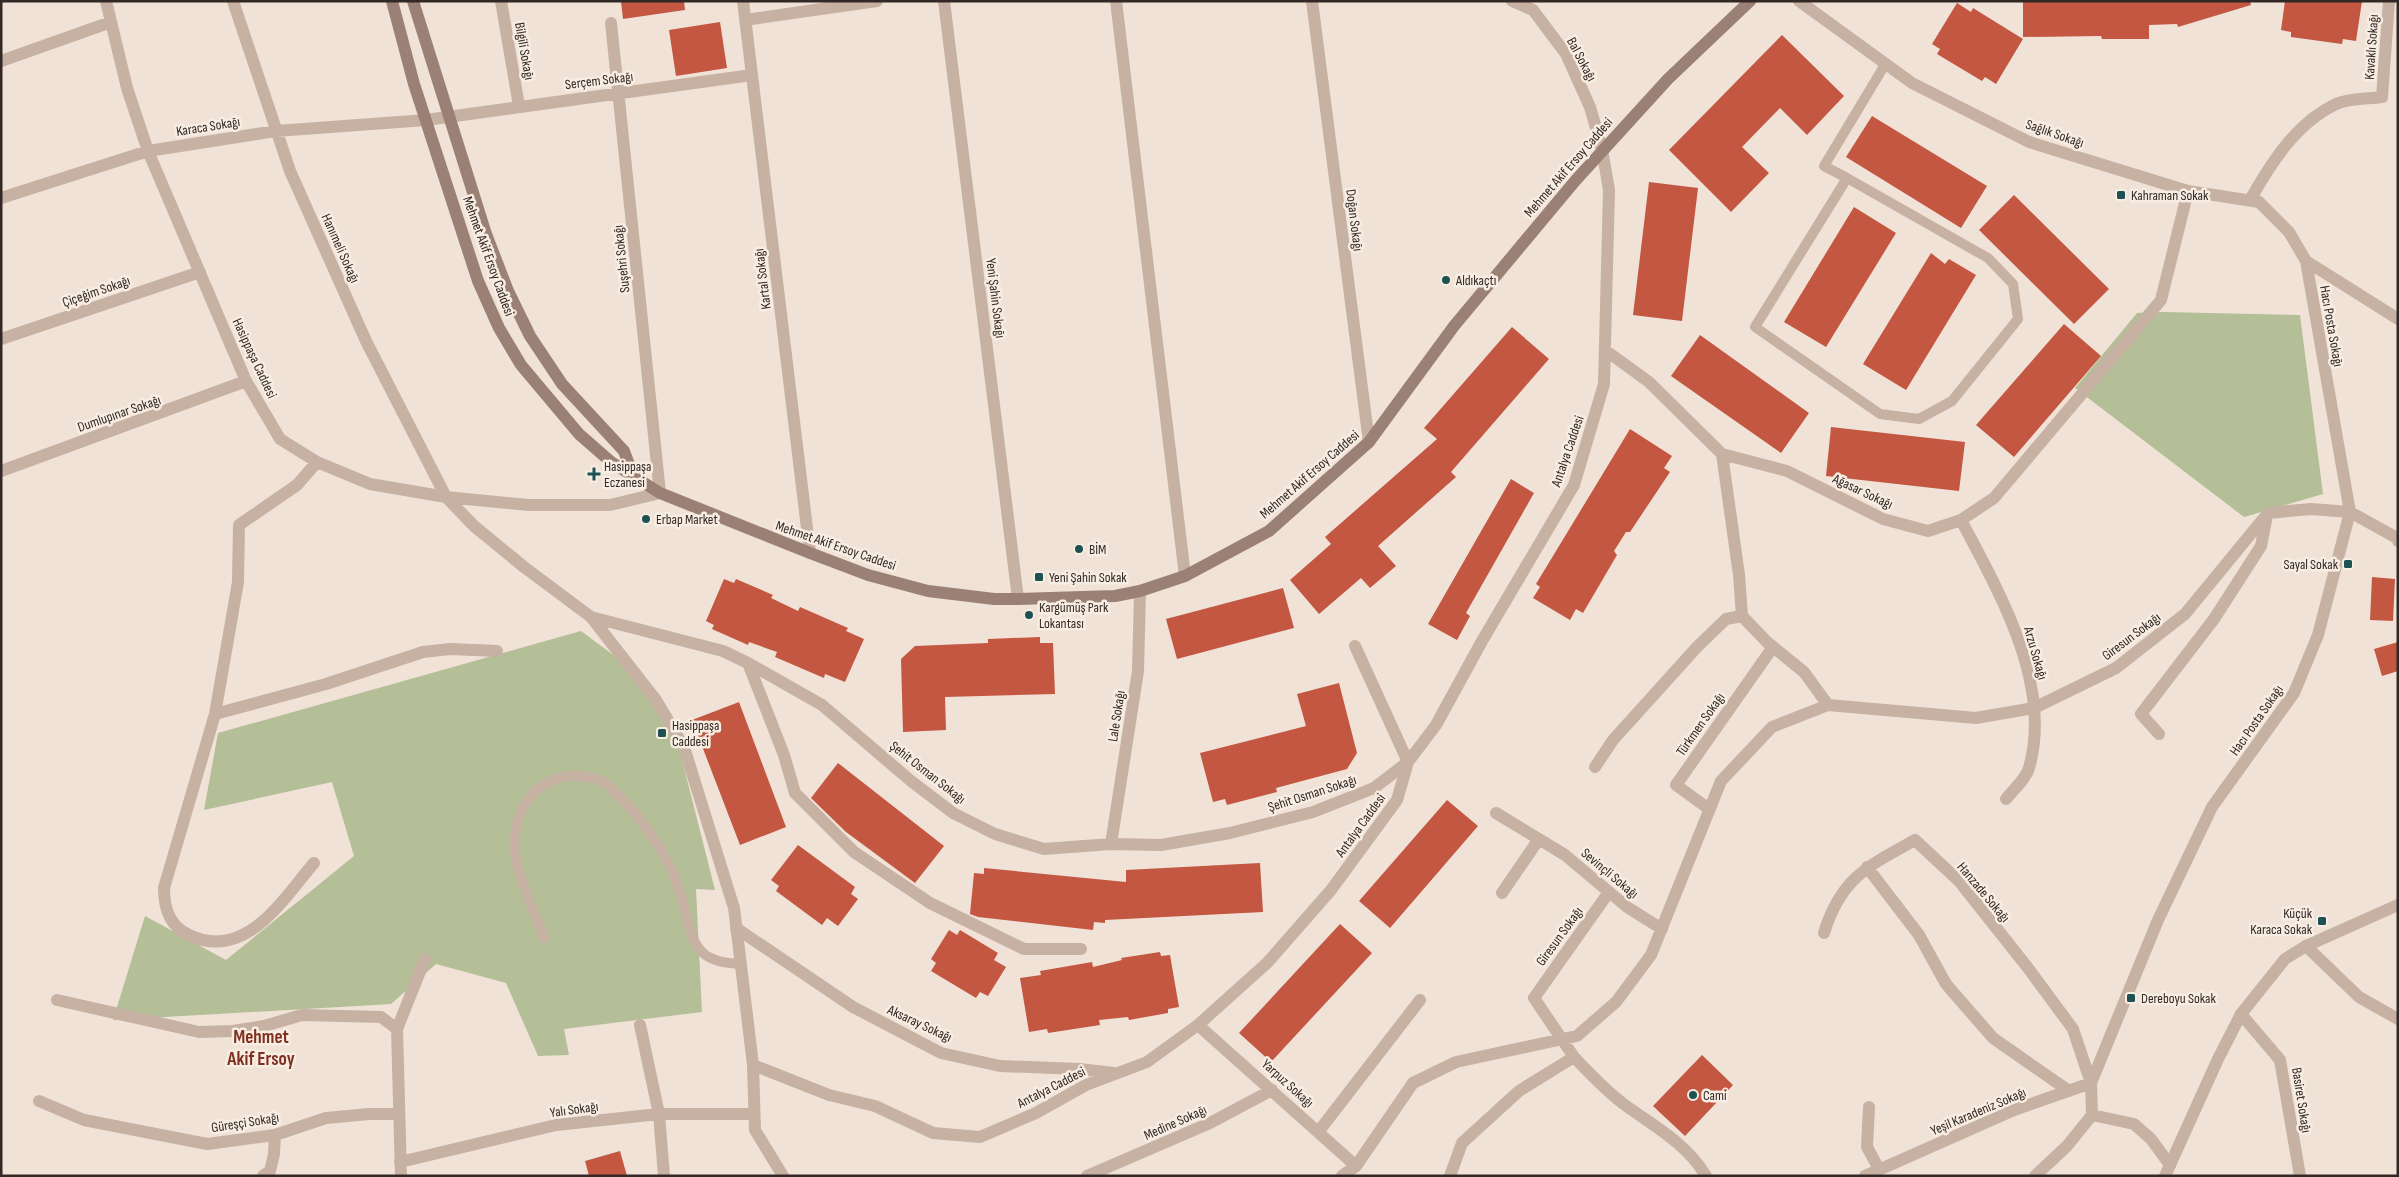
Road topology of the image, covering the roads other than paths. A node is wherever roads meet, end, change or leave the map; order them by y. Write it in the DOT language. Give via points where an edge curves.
graph roads {
  1 [pos="106,1"];
  2 [pos="233,1"];
  3 [pos="392,1"];
  4 [pos="412,1"];
  5 [pos="501,1"];
  6 [pos="743,1"];
  7 [pos="877,1"];
  8 [pos="944,1"];
  9 [pos="1116,1"];
  10 [pos="1312,1"];
  11 [pos="1512,1"];
  12 [pos="1750,1"];
  13 [pos="1799,1"];
  14 [pos="2389,1"];
  15 [pos="746,20"];
  16 [pos="111,22"];
  17 [pos="611,23"];
  18 [pos="2392,45"];
  19 [pos="1,61"];
  20 [pos="1886,63"];
  21 [pos="752,75"];
  22 [pos="619,93"];
  23 [pos="519,106"];
  24 [pos="449,115"];
  25 [pos="426,120"];
  26 [pos="276,131"];
  27 [pos="1602,149"];
  28 [pos="148,151"];
  29 [pos="1847,178"];
  30 [pos="2188,190"];
  31 [pos="1,198"];
  32 [pos="2250,200"];
  33 [pos="2306,261"];
  34 [pos="200,272"];
  35 [pos="2398,319"];
  36 [pos="1,339"];
  37 [pos="1605,350"];
  38 [pos="246,381"];
  39 [pos="1369,442"];
  40 [pos="1722,454"];
  41 [pos="317,462"];
  42 [pos="1,472"];
  43 [pos="633,475"];
  44 [pos="660,493"];
  45 [pos="446,497"];
  46 [pos="2350,512"];
  47 [pos="2268,513"];
  48 [pos="1961,520"];
  49 [pos="2398,541"];
  50 [pos="810,553"];
  51 [pos="1186,576"];
  52 [pos="1140,590"];
  53 [pos="1018,599"];
  54 [pos="1742,616"];
  55 [pos="591,617"];
  56 [pos="1355,646"];
  57 [pos="1773,647"];
  58 [pos="497,651"];
  59 [pos="748,663"];
  60 [pos="1828,705"];
  61 [pos="2034,708"];
  62 [pos="215,714"];
  63 [pos="2159,734"];
  64 [pos="1408,762"];
  65 [pos="1595,767"];
  66 [pos="2006,799"];
  67 [pos="1709,809"];
  68 [pos="1496,813"];
  69 [pos="1539,839"];
  70 [pos="1111,844"];
  71 [pos="314,863"];
  72 [pos="1868,867"];
  73 [pos="1609,892"];
  74 [pos="1502,893"];
  75 [pos="2398,905"];
  76 [pos="736,928"];
  77 [pos="1662,929"];
  78 [pos="1824,933"];
  79 [pos="544,938"];
  80 [pos="2306,946"];
  81 [pos="1081,950"];
  82 [pos="425,959"];
  83 [pos="741,964"];
  84 [pos="56,1000"];
  85 [pos="1420,1000"];
  86 [pos="2241,1014"];
  87 [pos="2398,1019"];
  88 [pos="1198,1024"];
  89 [pos="640,1026"];
  90 [pos="397,1029"];
  91 [pos="1562,1039"];
  92 [pos="1574,1057"];
  93 [pos="753,1065"];
  94 [pos="1116,1073"];
  95 [pos="2091,1084"];
  96 [pos="1272,1090"];
  97 [pos="2069,1091"];
  98 [pos="39,1101"];
  99 [pos="1869,1107"];
  100 [pos="398,1114"];
  101 [pos="659,1114"];
  102 [pos="754,1114"];
  103 [pos="2092,1115"];
  104 [pos="1319,1131"];
  105 [pos="275,1135"];
  106 [pos="400,1162"];
  107 [pos="1356,1166"];
  108 [pos="1879,1170"];
  109 [pos="2168,1170"];
  110 [pos="263,1176"];
  111 [pos="401,1176"];
  112 [pos="664,1176"];
  113 [pos="783,1176"];
  114 [pos="1087,1176"];
  115 [pos="1342,1176"];
  116 [pos="1450,1176"];
  117 [pos="1706,1176"];
  118 [pos="1865,1176"];
  119 [pos="2036,1176"];
  120 [pos="2300,1176"];
  1 -- 16 [label="street, Hasippaşa Caddesi"];
  2 -- 26 [label="street, Hanımeli Sokağı"];
  3 -- 25 [label="main road, Mehmet Akif Ersoy Caddesi"];
  4 -- 24 [label="main road, Mehmet Akif Ersoy Caddesi"];
  5 -- 23 [label="street, Bilgili Sokağı"];
  6 -- 15 [label="street, Kartal Sokağı"];
  7 -- 15 [label="street"];
  8 -- 53 [label="street, Yeni Şahin Sokağı"];
  9 -- 51 [label="street"];
  10 -- 39 [label="street, Doğan Sokağı"];
  11 -- 27 [label="street, Bal Sokağı" via="1534,10 1566,54 1590,107"];
  12 -- 27 [label="main road, Mehmet Akif Ersoy Caddesi" via="1668,78"];
  13 -- 20 [label="street, Sağlık Sokağı"];
  14 -- 18 [label="street, Kavaklı Sokağı"];
  15 -- 21 [label="street, Kartal Sokağı"];
  16 -- 19 [label="street"];
  16 -- 28 [label="street, Hasippaşa Caddesi" via="127,88"];
  17 -- 22 [label="street, Suşehri Sokağı"];
  18 -- 32 [label="street, Kavaklı Sokağı" via="2382,97 2338,103 2299,129"];
  20 -- 29 [label="lane" via="1824,166"];
  20 -- 30 [label="street, Sağlık Sokağı" via="1912,83 2029,142"];
  21 -- 22 [label="street, Serçem Sokağı"];
  21 -- 50 [label="street, Kartal Sokağı"];
  22 -- 23 [label="street, Serçem Sokağı"];
  22 -- 44 [label="street, Suşehri Sokağı"];
  23 -- 24 [label="street, Serçem Sokağı"];
  24 -- 25 [label="street, Serçem Sokağı"];
  24 -- 43 [label="main road, Mehmet Akif Ersoy Caddesi" via="486,234 530,336 562,384 624,451"];
  25 -- 26 [label="street, Karaca Sokağı"];
  25 -- 43 [label="main road, Mehmet Akif Ersoy Caddesi" via="478,281 521,365 579,434 611,462"];
  26 -- 28 [label="street, Karaca Sokağı"];
  26 -- 45 [label="street, Hanımeli Sokağı" via="290,171 366,341"];
  27 -- 37 [label="street, Antalya Caddesi" via="1609,190"];
  27 -- 39 [label="main road, Mehmet Akif Ersoy Caddesi" via="1454,326"];
  28 -- 31 [label="street, Karaca Sokağı"];
  28 -- 34 [label="street, Hasippaşa Caddesi"];
  29 -- 29 [label="lane" via="1755,327 1880,414 1920,419 1952,401 2018,319 2013,284 1988,258"];
  30 -- 32 [label="street, Sağlık Sokağı"];
  30 -- 48 [label="street, Ağasar Sokağı" via="2160,300 1994,498"];
  32 -- 33 [label="street, Sağlık Sokağı" via="2259,202 2288,232"];
  33 -- 35 [label="street"];
  33 -- 46 [label="street, Hacı Posta Sokağı"];
  34 -- 36 [label="street, Çiçeğim Sokağı"];
  34 -- 38 [label="street, Hasippaşa Caddesi"];
  37 -- 40 [label="street" via="1649,382"];
  37 -- 64 [label="street, Antalya Caddesi" via="1604,384 1574,485 1436,724"];
  38 -- 41 [label="street, Hasippaşa Caddesi" via="280,439"];
  38 -- 42 [label="street, Dumlupınar Sokağı"];
  39 -- 51 [label="main road, Mehmet Akif Ersoy Caddesi" via="1269,531"];
  40 -- 48 [label="street, Ağasar Sokağı" via="1787,470 1883,519 1928,531"];
  40 -- 54 [label="street"];
  41 -- 45 [label="street, Hasippaşa Caddesi" via="370,484"];
  41 -- 62 [label="street" via="297,485 239,525 238,582"];
  43 -- 44 [label="main road, Mehmet Akif Ersoy Caddesi"];
  44 -- 45 [label="street, Hasippaşa Caddesi" via="610,505 529,505"];
  44 -- 50 [label="main road, Mehmet Akif Ersoy Caddesi"];
  45 -- 55 [label="street, Hanımeli Sokağı" via="474,526"];
  46 -- 47 [label="street" via="2311,508"];
  46 -- 49 [label="street"];
  46 -- 95 [label="street, Hacı Posta Sokağı" via="2318,635 2294,693 2212,807 2158,920"];
  47 -- 61 [label="street, Giresun Sokağı" via="2185,614 2116,668"];
  47 -- 63 [label="street" via="2261,546 2214,619 2141,714"];
  48 -- 61 [label="street, Arzu Sokağı" via="2005,604 2025,664"];
  50 -- 53 [label="main road, Mehmet Akif Ersoy Caddesi" via="868,575 928,591"];
  51 -- 52 [label="main road, Mehmet Akif Ersoy Caddesi"];
  52 -- 53 [label="main road, Mehmet Akif Ersoy Caddesi" via="1115,596"];
  52 -- 70 [label="street, Lale Sokağı" via="1138,671"];
  54 -- 57 [label="street"];
  54 -- 65 [label="street" via="1726,619 1697,647 1613,740"];
  55 -- 59 [label="street, Şehit Osman Sokağı" via="723,650"];
  55 -- 76 [label="street" via="656,700 684,747 734,908"];
  56 -- 64 [label="street"];
  57 -- 60 [label="street" via="1804,672"];
  57 -- 67 [label="street, Türkmen Sokağı" via="1676,785"];
  58 -- 62 [label="street" via="450,649 423,652 326,684"];
  59 -- 70 [label="street, Şehit Osman Sokağı" via="822,704 953,813 995,834 1044,849"];
  59 -- 81 [label="street" via="784,755 795,793 854,852 930,903 1024,949"];
  60 -- 61 [label="street, Giresun Sokağı" via="1976,718"];
  60 -- 67 [label="street" via="1772,726 1721,780"];
  61 -- 66 [label="street, Arzu Sokağı" via="2035,726 2028,770"];
  62 -- 71 [label="street" via="164,888 167,913 174,924 202,941 229,942 242,937 264,920"];
  64 -- 70 [label="street, Şehit Osman Sokağı" via="1374,788 1313,812 1230,833 1161,845"];
  64 -- 88 [label="street, Antalya Caddesi" via="1397,800 1331,890 1267,963"];
  67 -- 77 [label="street"];
  68 -- 69 [label="street, Sevinçli Sokağı"];
  69 -- 73 [label="street, Sevinçli Sokağı" via="1565,855"];
  69 -- 74 [label="street"];
  72 -- 78 [label="street, Hanzade Sokağı" via="1843,890 1831,910"];
  72 -- 95 [label="street, Hanzade Sokağı" via="1916,840 1958,881 2073,1029"];
  72 -- 97 [label="street" via="1919,935 1946,984 1993,1038"];
  73 -- 77 [label="street, Sevinçli Sokağı"];
  73 -- 91 [label="street, Giresun Sokağı" via="1534,998"];
  75 -- 80 [label="street"];
  76 -- 83 [label="street"];
  76 -- 94 [label="street, Aksaray Sokağı" via="853,1007 942,1052 1000,1066"];
  77 -- 91 [label="street" via="1651,955 1616,1002 1577,1036"];
  79 -- 83 [label="lane" via="516,858 516,826 520,811 528,798 555,778 589,777 605,783 647,829 679,887 696,944 702,952 711,959"];
  80 -- 86 [label="street" via="2285,958"];
  80 -- 87 [label="street" via="2359,997"];
  82 -- 90 [label="street"];
  83 -- 93 [label="street"];
  84 -- 90 [label="street" via="200,1032 240,1030 302,1015 380,1017"];
  85 -- 104 [label="street"];
  86 -- 109 [label="street"];
  86 -- 120 [label="street, Basiret Sokağı" via="2280,1060"];
  88 -- 94 [label="street, Antalya Caddesi" via="1147,1062"];
  88 -- 96 [label="street, Yarpuz Sokağı"];
  89 -- 101 [label="street"];
  90 -- 100 [label="street"];
  91 -- 92 [label="street"];
  91 -- 107 [label="street" via="1456,1062 1413,1083"];
  92 -- 116 [label="street" via="1519,1091 1462,1143"];
  92 -- 117 [label="street" via="1624,1105 1662,1129 1696,1159"];
  93 -- 94 [label="street, Antalya Caddesi" via="829,1095 874,1106 933,1133 980,1137"];
  93 -- 102 [label="street"];
  95 -- 97 [label="street, Yeşil Karadeniz Sokağı"];
  95 -- 103 [label="street"];
  96 -- 104 [label="street, Yarpuz Sokağı"];
  96 -- 114 [label="street, Medine Sokağı" via="1210,1124"];
  97 -- 108 [label="street, Yeşil Karadeniz Sokağı" via="2014,1110"];
  98 -- 105 [label="street, Güreşçi Sokağı" via="84,1120 207,1144"];
  99 -- 108 [label="street" via="1867,1147"];
  100 -- 105 [label="street, Güreşçi Sokağı" via="326,1118"];
  100 -- 106 [label="street"];
  101 -- 102 [label="street, Yalı Sokağı"];
  101 -- 106 [label="street, Yalı Sokağı" via="556,1125"];
  101 -- 112 [label="street"];
  102 -- 113 [label="street" via="755,1130"];
  103 -- 109 [label="street" via="2134,1124 2151,1139"];
  103 -- 119 [label="street" via="2067,1146"];
  104 -- 107 [label="street, Yarpuz Sokağı"];
  105 -- 110 [label="street" via="270,1171"];
  106 -- 111 [label="street"];
  107 -- 115 [label="street"];
  108 -- 118 [label="street, Yeşil Karadeniz Sokağı"];
}
